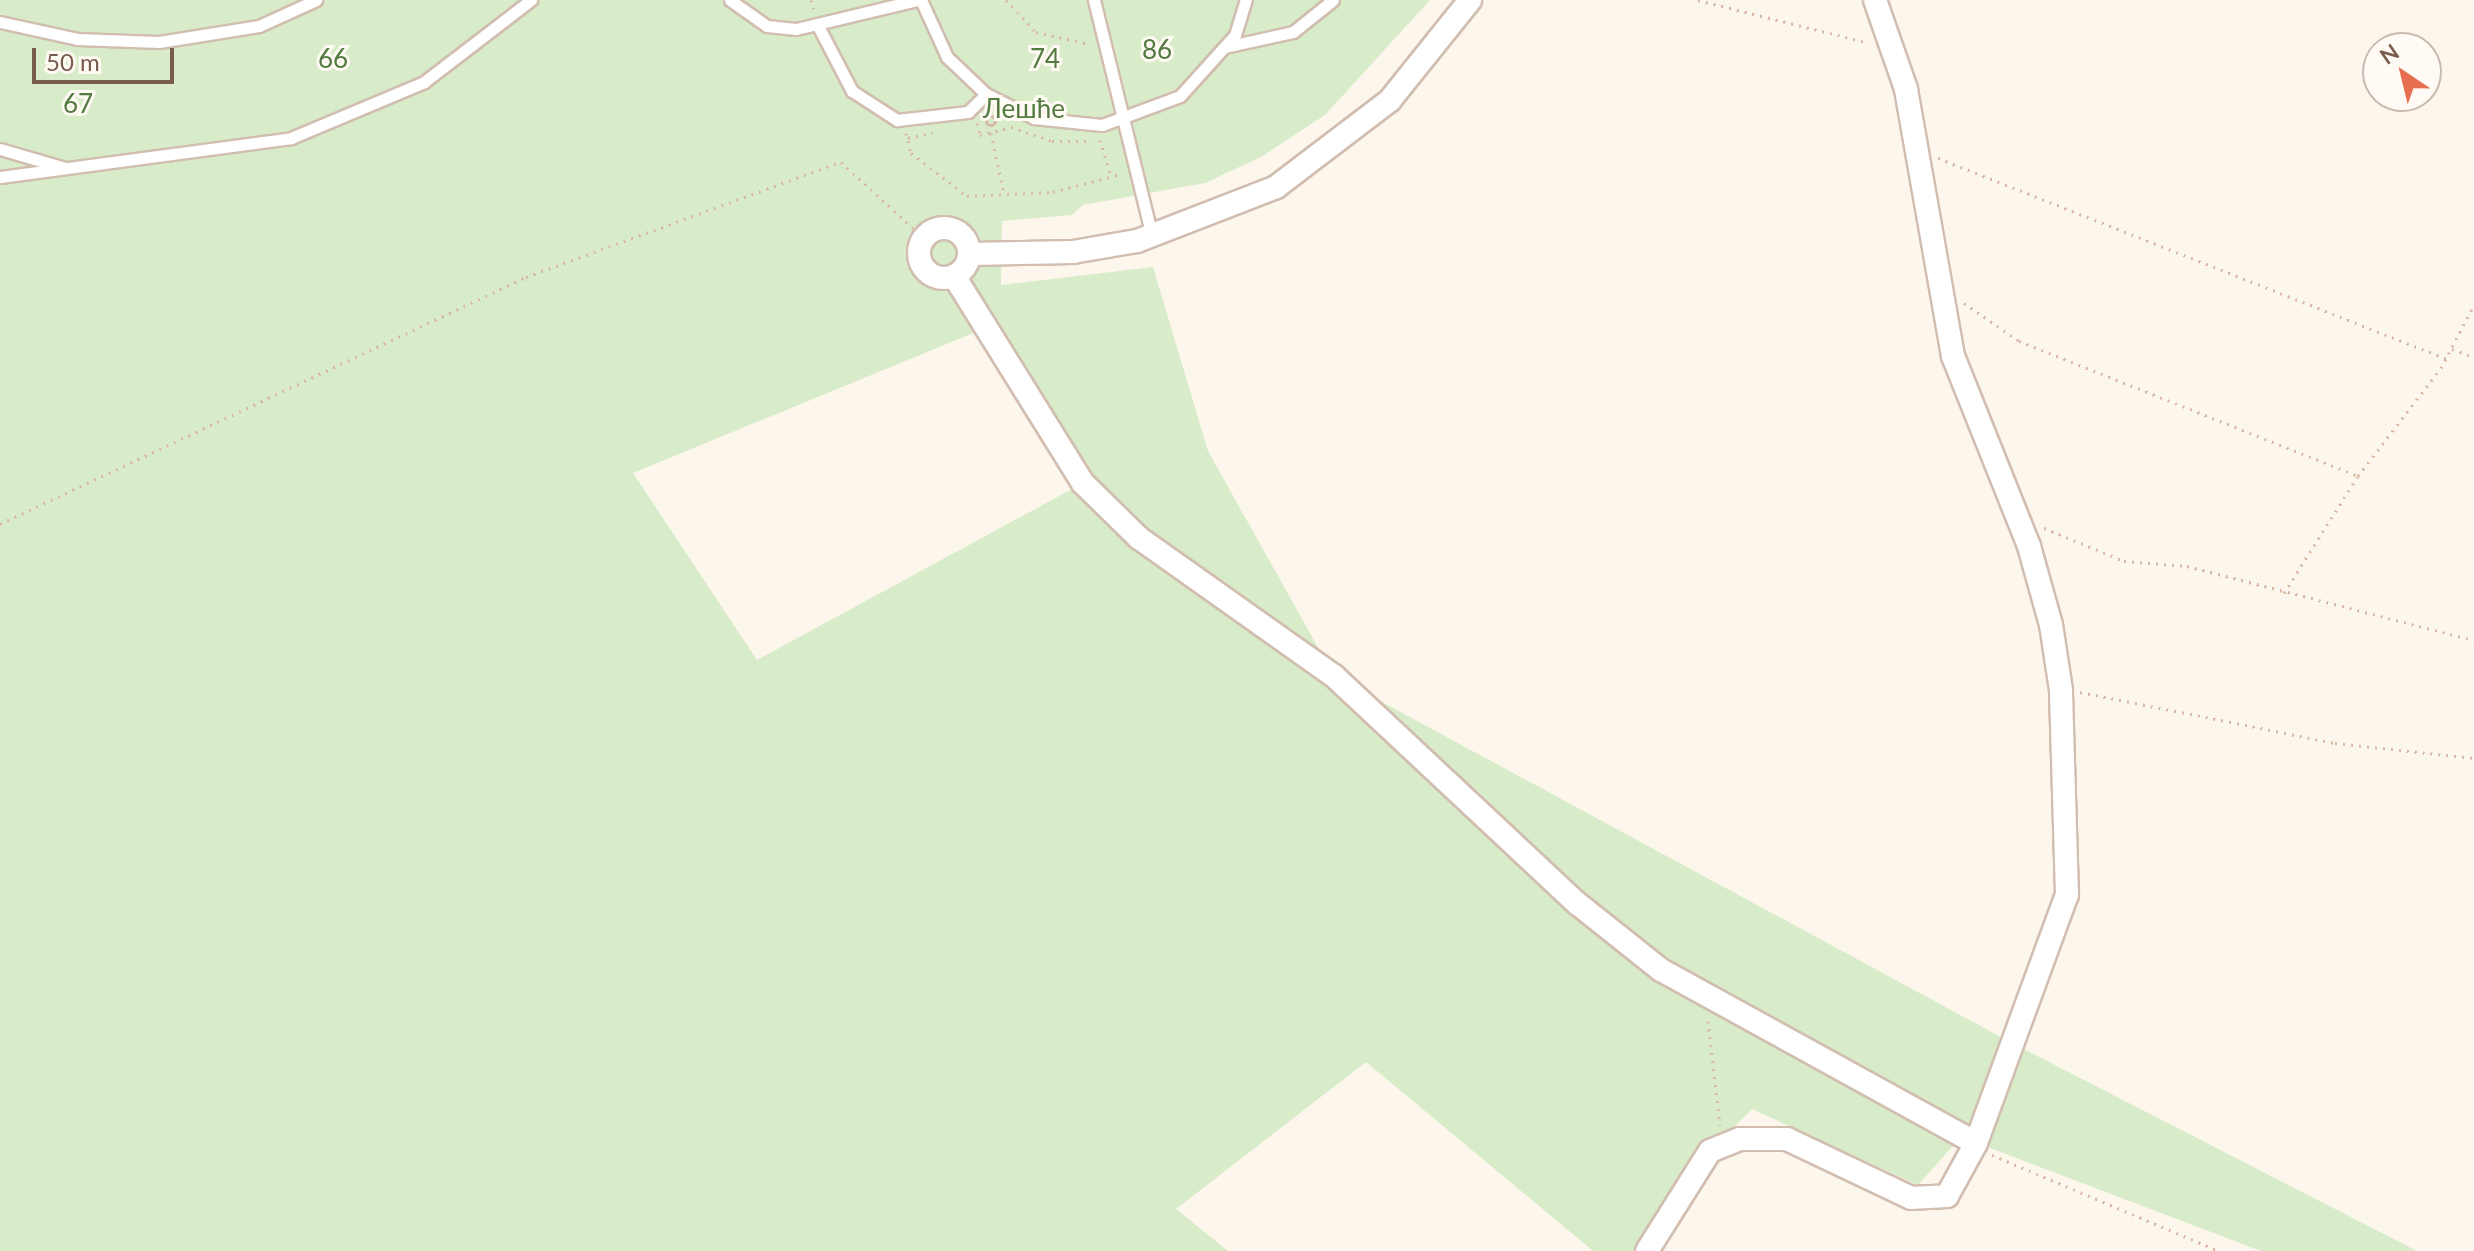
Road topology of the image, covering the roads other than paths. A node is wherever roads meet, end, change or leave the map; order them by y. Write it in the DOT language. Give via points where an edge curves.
graph roads {
  1 [pos="316,0"];
  2 [pos="531,0"];
  3 [pos="730,0"];
  4 [pos="919,0"];
  5 [pos="1094,0"];
  6 [pos="1246,0"];
  7 [pos="1333,0"];
  8 [pos="1470,0"];
  9 [pos="1875,0"];
  10 [pos="0,22"];
  11 [pos="817,24"];
  12 [pos="1225,47"];
  13 [pos="986,94"];
  14 [pos="1124,121"];
  15 [pos="0,149"];
  16 [pos="74,170"];
  17 [pos="0,177"];
  18 [pos="1152,237"];
  19 [pos="969,254"];
  20 [pos="954,276"];
  21 [pos="1976,1143"];
  22 [pos="1649,1250"];
  1 -- 10 [label="lane" via="259,26 159,42 77,39"];
  2 -- 16 [label="lane" via="424,82 343,120 261,145"];
  3 -- 11 [label="lane" via="767,26"];
  4 -- 11 [label="lane"];
  4 -- 13 [label="lane" via="947,57"];
  5 -- 14 [label="lane"];
  6 -- 12 [label="lane"];
  7 -- 12 [label="lane" via="1293,32"];
  8 -- 18 [label="street" via="1390,100 1313,165 1232,208"];
  9 -- 21 [label="street" via="1895,50 1953,356 2018,518 2051,625 2061,690 2067,895"];
  11 -- 13 [label="lane" via="852,91 903,121 968,112"];
  12 -- 14 [label="lane" via="1180,96"];
  13 -- 14 [label="lane" via="1034,118"];
  14 -- 18 [label="lane"];
  15 -- 16 [label="lane"];
  16 -- 17 [label="lane"];
  18 -- 19 [label="street" via="1073,252"];
  19 -- 20 [label="street"];
  19 -- 20 [label="street" via="956,231 939,228 924,238 922,266 932,276"];
  20 -- 21 [label="street" via="1093,494 1178,569 1334,676 1578,904 1706,998"];
  21 -- 22 [label="street" via="1958,1184 1926,1202 1787,1139 1720,1144"];
}
